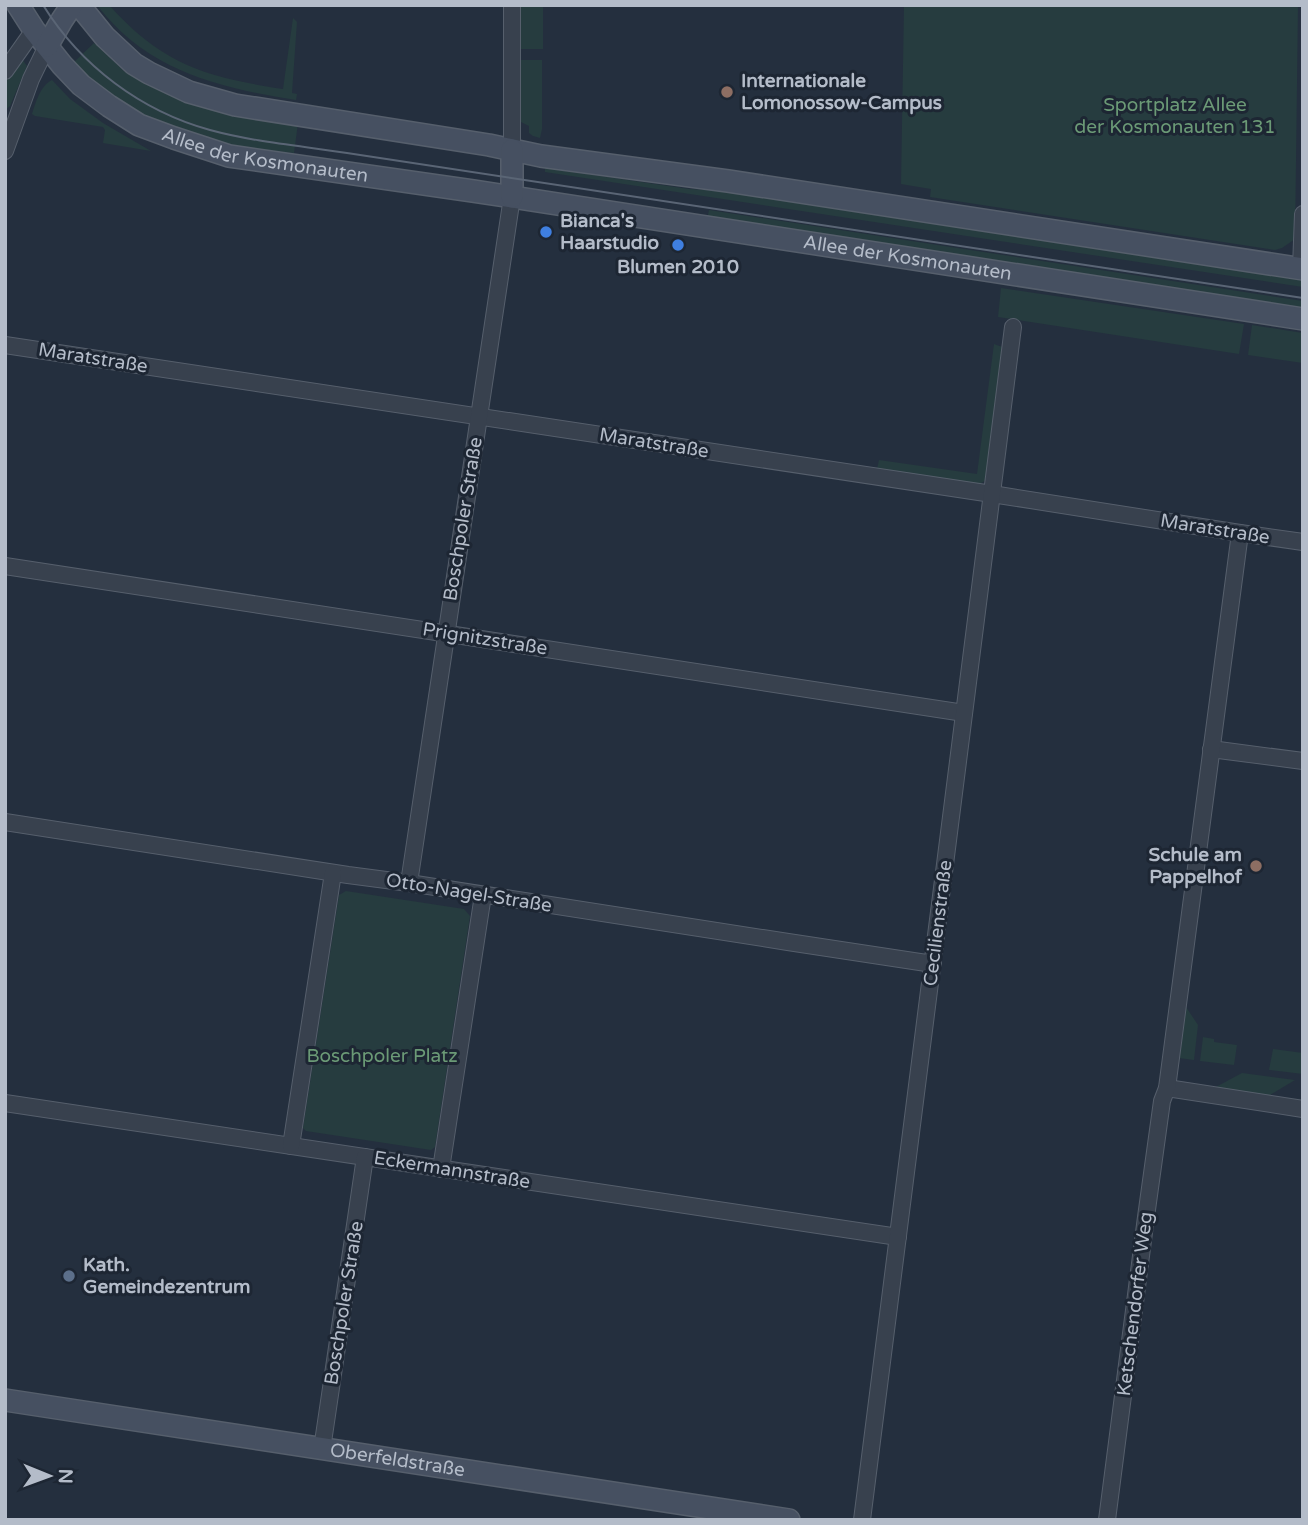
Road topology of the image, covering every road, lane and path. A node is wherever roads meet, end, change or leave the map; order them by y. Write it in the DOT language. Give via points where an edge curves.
graph roads {
  1 [pos="18,5"];
  2 [pos="66,5"];
  3 [pos="72,5"];
  4 [pos="79,5"];
  5 [pos="512,5"];
  6 [pos="41,38"];
  7 [pos="5,71"];
  8 [pos="10,121"];
  9 [pos="512,150"];
  10 [pos="5,151"];
  11 [pos="512,197"];
  12 [pos="1303,214"];
  13 [pos="1302,269"];
  14 [pos="1303,319"];
  15 [pos="1013,327"];
  16 [pos="5,345"];
  17 [pos="479,417"];
  18 [pos="992,494"];
  19 [pos="1240,533"];
  20 [pos="1303,542"];
  21 [pos="5,566"];
  22 [pos="446,634"];
  23 [pos="964,713"];
  24 [pos="1211,749"];
  25 [pos="1303,761"];
  26 [pos="5,822"];
  27 [pos="334,873"];
  28 [pos="409,883"];
  29 [pos="483,895"];
  30 [pos="933,964"];
  31 [pos="1167,1088"];
  32 [pos="5,1104"];
  33 [pos="1303,1109"];
  34 [pos="292,1146"];
  35 [pos="365,1157"];
  36 [pos="441,1169"];
  37 [pos="898,1237"];
  38 [pos="5,1400"];
  39 [pos="322,1449"];
  40 [pos="789,1520"];
  41 [pos="862,1520"];
  42 [pos="1107,1520"];
  1 -- 6 [label="main road, Allee der Kosmonauten"];
  2 -- 6 [label="main road" via="49,15"];
  3 -- 6 [label="main road"];
  4 -- 9 [label="main road" via="134,64 190,92 275,112"];
  5 -- 9 [label="street"];
  6 -- 7 [label="street"];
  6 -- 8 [label="street" via="31,79"];
  6 -- 11 [label="main road, Allee der Kosmonauten" via="81,85 108,106 139,125 212,151"];
  8 -- 10 [label="street"];
  9 -- 11 [label="main road"];
  9 -- 13 [label="main road"];
  11 -- 14 [label="main road, Allee der Kosmonauten"];
  11 -- 17 [label="street, Boschpoler Straße"];
  12 -- 13 [label="street"];
  15 -- 18 [label="street, Cecilienstraße"];
  16 -- 17 [label="street, Maratstraße"];
  17 -- 18 [label="street, Maratstraße"];
  17 -- 22 [label="street, Boschpoler Straße"];
  18 -- 19 [label="street, Maratstraße"];
  18 -- 23 [label="street, Cecilienstraße"];
  19 -- 20 [label="street, Maratstraße"];
  19 -- 24 [label="street, Ketschendorfer Weg"];
  21 -- 22 [label="street, Prignitzstraße"];
  22 -- 23 [label="street, Prignitzstraße"];
  22 -- 28 [label="street, Boschpoler Straße"];
  23 -- 30 [label="street, Cecilienstraße"];
  24 -- 25 [label="street"];
  24 -- 31 [label="street, Ketschendorfer Weg"];
  26 -- 27 [label="street, Otto-Nagel-Straße"];
  27 -- 28 [label="street, Otto-Nagel-Straße"];
  27 -- 34 [label="street"];
  28 -- 29 [label="street, Otto-Nagel-Straße"];
  29 -- 30 [label="street, Otto-Nagel-Straße"];
  29 -- 36 [label="street"];
  30 -- 37 [label="street, Cecilienstraße"];
  31 -- 33 [label="street"];
  31 -- 42 [label="street, Ketschendorfer Weg" via="1153,1163"];
  32 -- 34 [label="street, Eckermannstraße"];
  34 -- 35 [label="street, Eckermannstraße"];
  35 -- 36 [label="street, Eckermannstraße"];
  35 -- 39 [label="street, Boschpoler Straße"];
  36 -- 37 [label="street, Eckermannstraße"];
  37 -- 41 [label="street, Cecilienstraße"];
  38 -- 39 [label="main road, Oberfeldstraße"];
  39 -- 40 [label="main road, Oberfeldstraße"];
}
